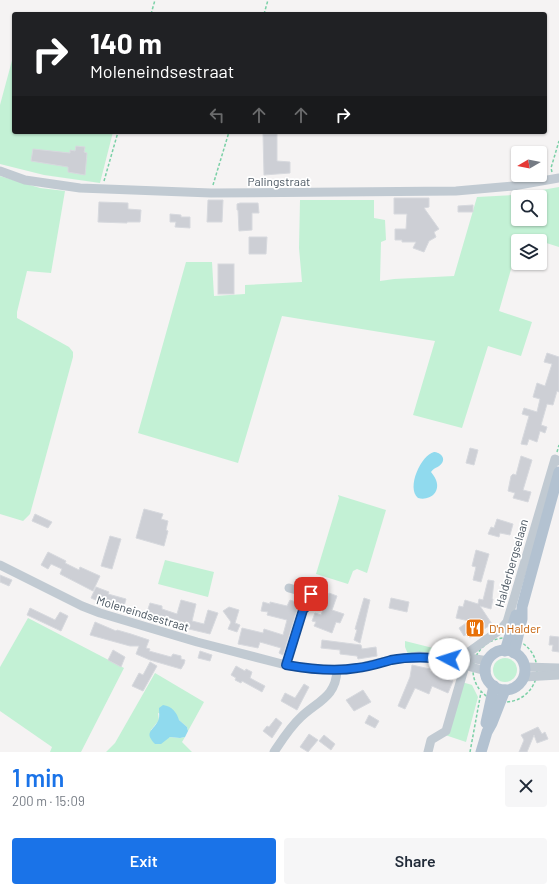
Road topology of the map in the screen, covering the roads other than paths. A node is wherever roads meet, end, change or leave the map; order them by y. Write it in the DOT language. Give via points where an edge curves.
graph roads {
  1 [pos="0,171"];
  2 [pos="556,179"];
  3 [pos="559,461"];
  4 [pos="559,472"];
  5 [pos="0,565"];
  6 [pos="289,588"];
  7 [pos="510,652"];
  8 [pos="468,663"];
  9 [pos="286,665"];
  10 [pos="487,666"];
  11 [pos="559,668"];
  12 [pos="337,670"];
  13 [pos="524,672"];
  14 [pos="559,675"];
  15 [pos="499,688"];
  16 [pos="274,752"];
  17 [pos="428,752"];
  18 [pos="481,752"];
  1 -- 2 [label="street, Palingstraat" via="25,180 80,188 211,193 456,191"];
  3 -- 8 [label="street, Halderbergselaan" via="555,459 507,622 501,630 469,652"];
  4 -- 7 [label="main road, Halderbergselaan" via="522,607 522,619"];
  5 -- 9 [label="street, Moleneindsestraat" via="100,613"];
  6 -- 9 [label="street" via="311,594 303,610"];
  7 -- 10 [label="main road" via="497,652"];
  7 -- 13 [label="main road" via="521,659"];
  8 -- 10 [label="street, Moleneindsestraat"];
  8 -- 12 [label="street, Moleneindsestraat" via="457,656 449,659 420,656"];
  8 -- 17 [label="street" via="446,731 431,740"];
  9 -- 12 [label="street, Moleneindsestraat"];
  10 -- 15 [label="main road" via="487,678"];
  11 -- 13 [label="street"];
  12 -- 16 [label="street" via="337,680 330,693 301,717"];
  13 -- 14 [label="street" via="536,677"];
  13 -- 15 [label="main road" via="514,688"];
  15 -- 18 [label="main road" via="486,721 487,732"];
}
